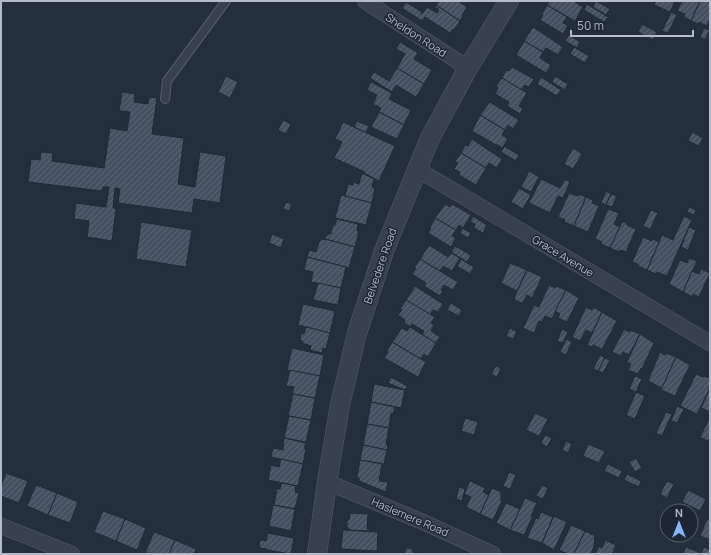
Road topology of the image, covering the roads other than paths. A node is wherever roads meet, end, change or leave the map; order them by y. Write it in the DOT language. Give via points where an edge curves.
graph roads {
  1 [pos="226,1"];
  2 [pos="365,1"];
  3 [pos="509,1"];
  4 [pos="468,68"];
  5 [pos="165,99"];
  6 [pos="417,168"];
  7 [pos="710,343"];
  8 [pos="327,482"];
  9 [pos="1,526"];
  10 [pos="46,549"];
  11 [pos="72,554"];
  12 [pos="317,554"];
  13 [pos="494,554"];
  1 -- 5 [label="lane" via="167,81"];
  2 -- 4 [label="street, Sheldon Road"];
  3 -- 4 [label="street, Belvedere Road"];
  4 -- 6 [label="street, Belvedere Road" via="430,138"];
  6 -- 7 [label="street, Grace Avenue"];
  6 -- 8 [label="street, Belvedere Road" via="384,250 357,333 340,405"];
  8 -- 12 [label="street, Belvedere Road"];
  8 -- 13 [label="street, Haslemere Road"];
  9 -- 10 [label="street"];
  10 -- 11 [label="street"];
}
